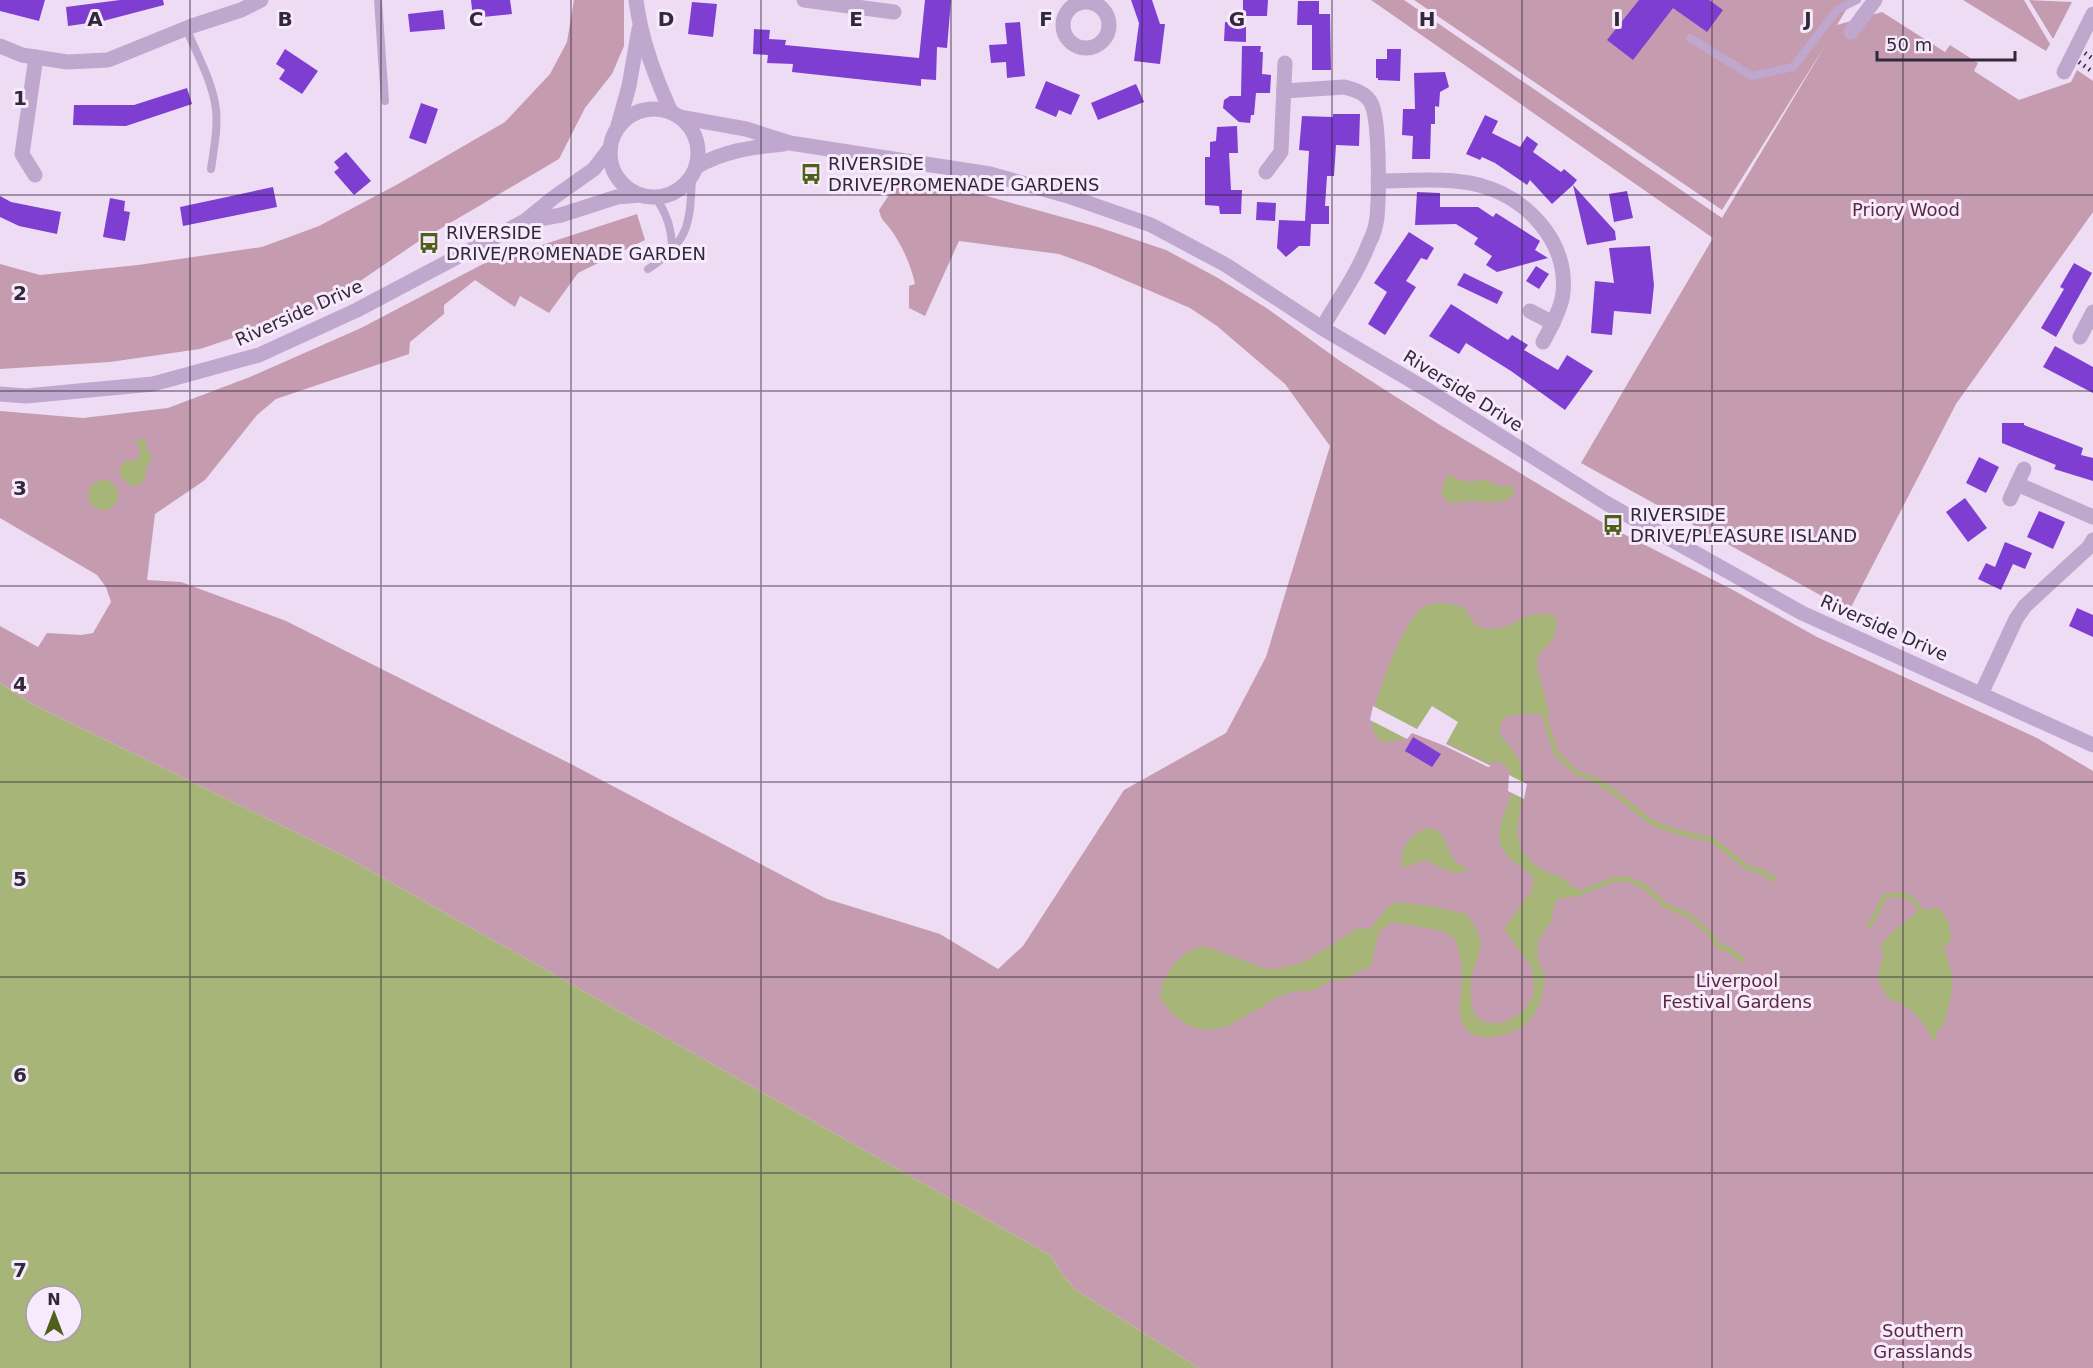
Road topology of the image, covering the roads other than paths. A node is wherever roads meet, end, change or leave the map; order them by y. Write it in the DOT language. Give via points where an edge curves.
graph roads {
  1 [pos="261,0"];
  2 [pos="378,0"];
  3 [pos="636,0"];
  4 [pos="804,0"];
  5 [pos="1857,0"];
  6 [pos="1875,0"];
  7 [pos="894,12"];
  8 [pos="2093,14"];
  9 [pos="639,27"];
  10 [pos="186,28"];
  11 [pos="1851,32"];
  12 [pos="1690,38"];
  13 [pos="0,46"];
  14 [pos="36,57"];
  15 [pos="1285,63"];
  16 [pos="2064,72"];
  17 [pos="1284,91"];
  18 [pos="385,101"];
  19 [pos="675,115"];
  20 [pos="618,129"];
  21 [pos="790,143"];
  22 [pos="610,148"];
  23 [pos="211,169"];
  24 [pos="694,172"];
  25 [pos="1266,172"];
  26 [pos="35,175"];
  27 [pos="1378,181"];
  28 [pos="640,195"];
  29 [pos="655,197"];
  30 [pos="525,221"];
  31 [pos="672,249"];
  32 [pos="648,269"];
  33 [pos="1530,311"];
  34 [pos="2091,319"];
  35 [pos="1552,324"];
  36 [pos="1322,327"];
  37 [pos="2080,337"];
  38 [pos="1543,342"];
  39 [pos="0,394"];
  40 [pos="2024,469"];
  41 [pos="2017,484"];
  42 [pos="2010,499"];
  43 [pos="2093,517"];
  44 [pos="2093,540"];
  45 [pos="1982,694"];
  46 [pos="2093,745"];
  1 -- 10 [label="street"];
  2 -- 18 [label="lane"];
  3 -- 9 [label="street"];
  4 -- 7 [label="street"];
  5 -- 12 [label="lane" via="1837,10 1793,67 1752,76"];
  6 -- 11 [label="street"];
  8 -- 16 [label="street"];
  9 -- 19 [label="street" via="656,78"];
  9 -- 20 [label="street"];
  10 -- 14 [label="street" via="108,60 67,62"];
  10 -- 23 [label="lane" via="215,105"];
  13 -- 14 [label="street"];
  14 -- 26 [label="street" via="22,154"];
  15 -- 17 [label="street"];
  17 -- 25 [label="street" via="1281,152"];
  17 -- 27 [label="street" via="1344,87 1370,100 1376,118"];
  19 -- 20 [label="street" via="656,109 641,111"];
  19 -- 21 [label="street, Riverside Drive" via="746,129"];
  19 -- 24 [label="street" via="689,126 696,139"];
  20 -- 22 [label="street"];
  21 -- 24 [label="street, Riverside Drive" via="736,150"];
  21 -- 36 [label="street, Riverside Drive" via="990,174 1068,196 1150,225 1226,265"];
  22 -- 28 [label="street" via="617,177"];
  22 -- 30 [label="street, Riverside Drive" via="594,169"];
  24 -- 29 [label="street" via="682,187"];
  24 -- 31 [label="lane" via="689,220 682,239"];
  27 -- 35 [label="street" via="1457,181 1481,185 1537,218 1561,263 1563,294"];
  27 -- 36 [label="street" via="1377,220 1370,243"];
  28 -- 29 [label="street"];
  28 -- 30 [label="street, Riverside Drive"];
  29 -- 31 [label="lane" via="670,225"];
  30 -- 39 [label="street, Riverside Drive" via="357,310 260,355 153,384 37,395"];
  31 -- 32 [label="lane"];
  33 -- 35 [label="street"];
  34 -- 37 [label="street"];
  35 -- 38 [label="street"];
  36 -- 45 [label="street, Riverside Drive" via="1606,503 1792,607"];
  40 -- 41 [label="street"];
  41 -- 42 [label="street"];
  41 -- 43 [label="street"];
  44 -- 45 [label="street" via="2025,606"];
  45 -- 46 [label="street, Riverside Drive"];
}
